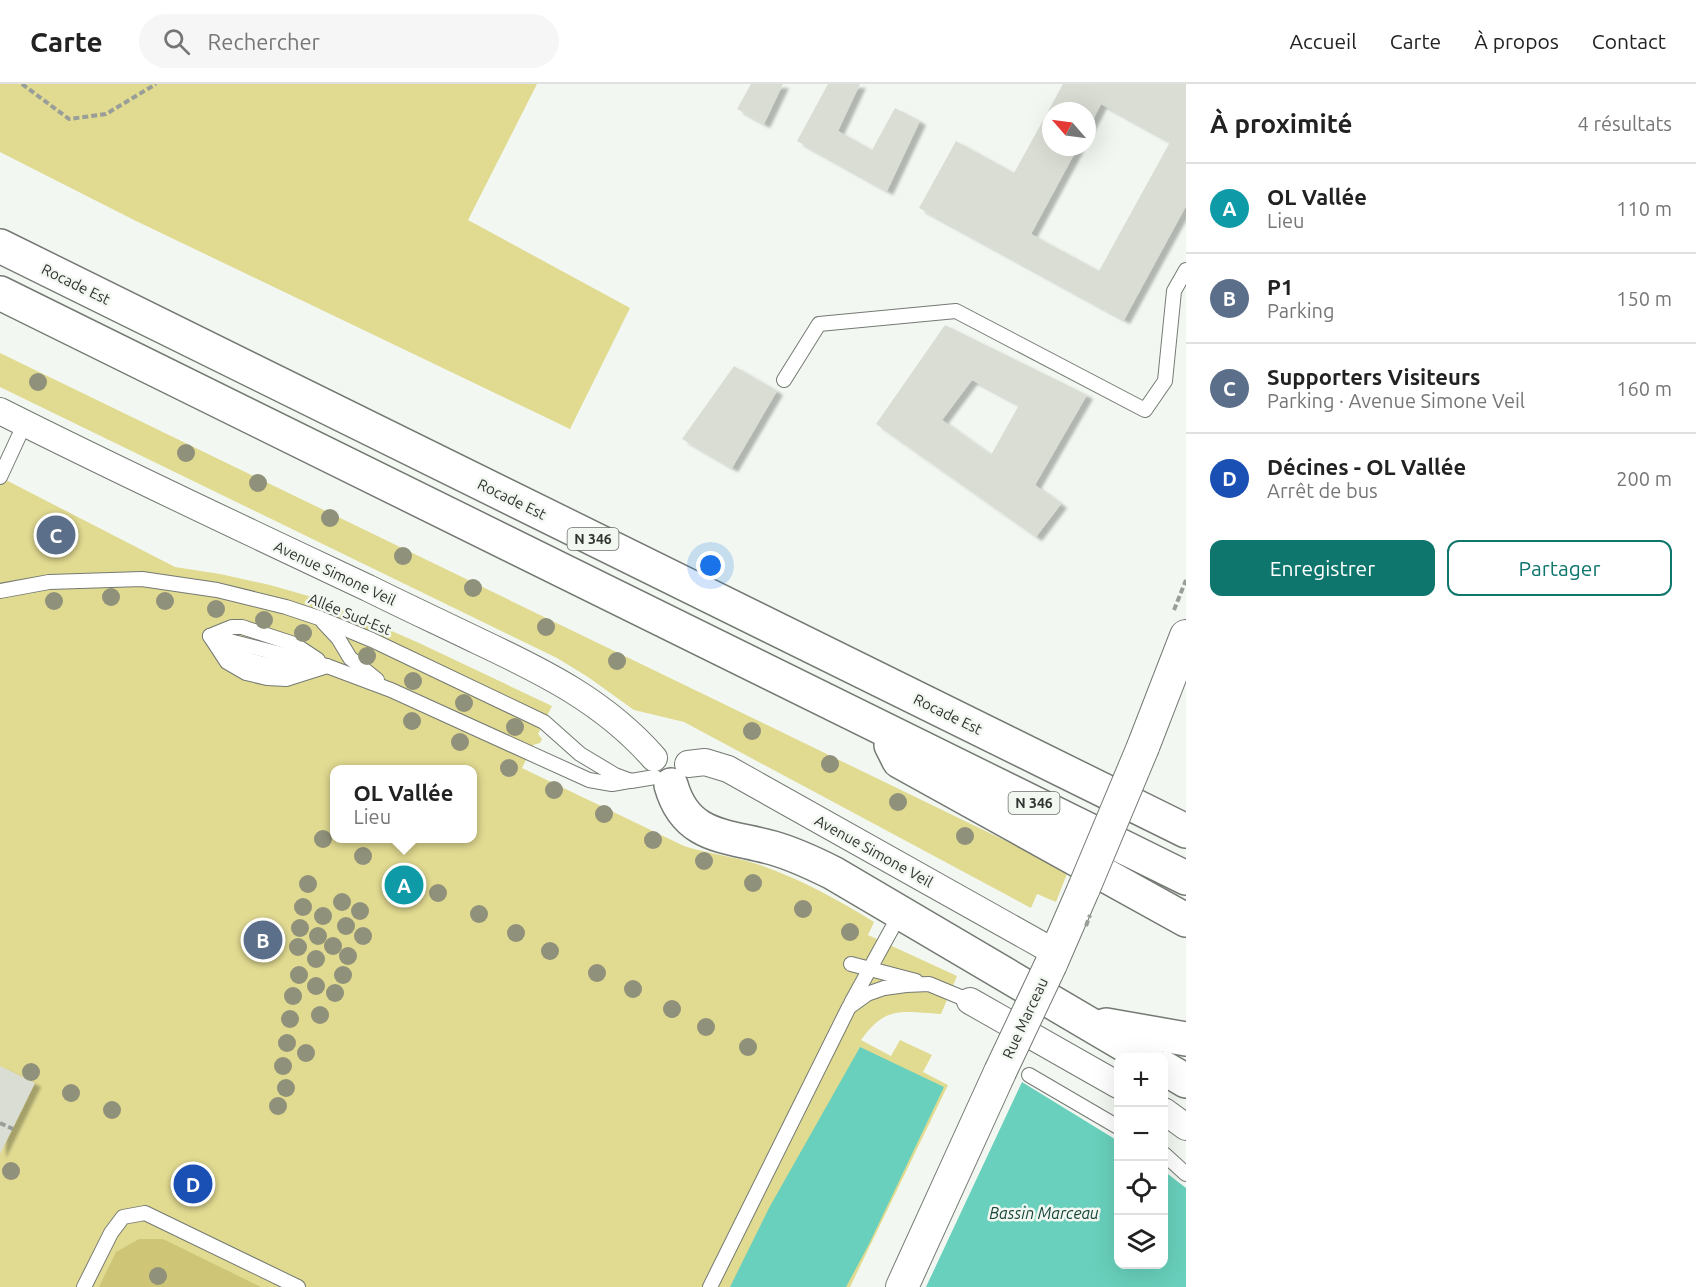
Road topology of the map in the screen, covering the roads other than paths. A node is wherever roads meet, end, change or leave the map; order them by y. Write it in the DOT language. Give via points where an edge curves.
graph roads {
  1 [pos="0,246"];
  2 [pos="1186,270"];
  3 [pos="0,293"];
  4 [pos="784,380"];
  5 [pos="0,411"];
  6 [pos="25,423"];
  7 [pos="0,477"];
  8 [pos="0,591"];
  9 [pos="319,618"];
  10 [pos="1186,636"];
  11 [pos="327,666"];
  12 [pos="391,690"];
  13 [pos="883,728"];
  14 [pos="660,773"];
  15 [pos="1186,831"];
  16 [pos="1186,878"];
  17 [pos="901,912"];
  18 [pos="1186,920"];
  19 [pos="1053,958"];
  20 [pos="851,964"];
  21 [pos="869,968"];
  22 [pos="929,984"];
  23 [pos="970,1001"];
  24 [pos="849,1007"];
  25 [pos="1090,1023"];
  26 [pos="1186,1039"];
  27 [pos="1139,1053"];
  28 [pos="1168,1070"];
  29 [pos="1015,1073"];
  30 [pos="1186,1081"];
  31 [pos="1114,1082"];
  32 [pos="1168,1114"];
  33 [pos="1114,1124"];
  34 [pos="1186,1127"];
  35 [pos="1168,1158"];
  36 [pos="1186,1174"];
  37 [pos="84,1287"];
  38 [pos="298,1287"];
  39 [pos="710,1287"];
  40 [pos="902,1287"];
  1 -- 15 [label="highway, Rocade Est / N 346"];
  2 -- 4 [label="lane" via="1174,291 1165,381 1145,410 956,311 819,324"];
  3 -- 13 [label="highway, N 346"];
  5 -- 6 [label="street, Avenue Simone Veil"];
  6 -- 7 [label="lane"];
  6 -- 14 [label="street, Avenue Simone Veil" via="569,686 643,744"];
  8 -- 9 [label="lane, Allée Sud-Est" via="49,582 142,579 217,590"];
  9 -- 12 [label="lane" via="350,658"];
  9 -- 14 [label="lane, Allée Sud-Est" via="544,722 580,754 615,775"];
  10 -- 19 [label="street, Rue Marceau, bridge"];
  11 -- 11 [label="lane" via="294,644 242,627 210,636 237,656 267,666"];
  11 -- 12 [label="lane"];
  12 -- 14 [label="lane" via="589,780 612,784"];
  13 -- 16 [label="highway, N 346"];
  13 -- 18 [label="highway" via="899,761"];
  14 -- 17 [label="highway" via="685,816 700,827 720,836 794,854"];
  14 -- 19 [label="street, Avenue Simone Veil" via="705,762 728,769"];
  17 -- 21 [label="lane"];
  17 -- 25 [label="highway"];
  19 -- 29 [label="street, Rue Marceau, bridge"];
  20 -- 21 [label="lane"];
  21 -- 22 [label="lane"];
  21 -- 24 [label="lane"];
  22 -- 23 [label="lane"];
  22 -- 24 [label="lane" via="885,988 867,994"];
  23 -- 31 [label="street"];
  24 -- 39 [label="lane"];
  25 -- 26 [label="highway"];
  25 -- 27 [label="highway"];
  28 -- 30 [label="highway"];
  29 -- 33 [label="lane"];
  29 -- 40 [label="street, Rue Marceau"];
  32 -- 34 [label="street"];
  35 -- 36 [label="lane"];
  37 -- 38 [label="lane" via="123,1217 145,1213"];
}
